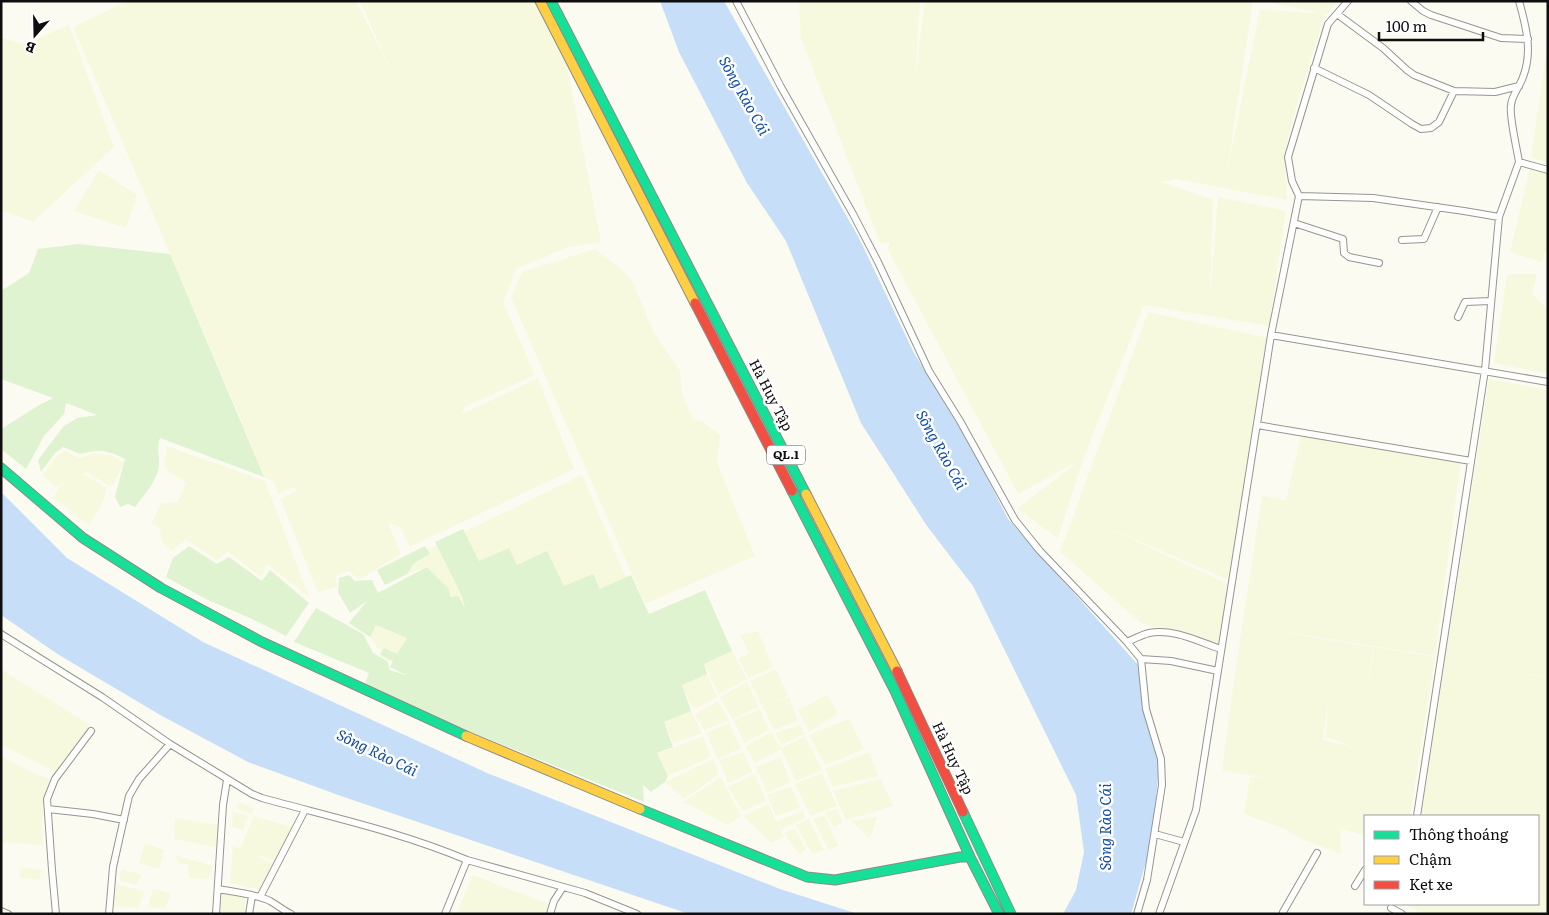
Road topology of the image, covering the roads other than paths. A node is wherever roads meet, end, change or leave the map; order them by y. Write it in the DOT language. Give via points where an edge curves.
graph roads {
  1 [pos="540,1"];
  2 [pos="551,1"];
  3 [pos="736,1"];
  4 [pos="1348,1"];
  5 [pos="1411,1"];
  6 [pos="1519,1"];
  7 [pos="1337,14"];
  8 [pos="1528,39"];
  9 [pos="1314,68"];
  10 [pos="1519,86"];
  11 [pos="1454,91"];
  12 [pos="1519,162"];
  13 [pos="1548,170"];
  14 [pos="1299,196"];
  15 [pos="1438,207"];
  16 [pos="1498,217"];
  17 [pos="1294,223"];
  18 [pos="1402,240"];
  19 [pos="1379,263"];
  20 [pos="1491,301"];
  21 [pos="1458,317"];
  22 [pos="1271,335"];
  23 [pos="1485,370"];
  24 [pos="1548,382"];
  25 [pos="1257,425"];
  26 [pos="1471,460"];
  27 [pos="1,468"];
  28 [pos="1,634"];
  29 [pos="1127,642"];
  30 [pos="1221,649"];
  31 [pos="1141,659"];
  32 [pos="1218,672"];
  33 [pos="91,730"];
  34 [pos="170,744"];
  35 [pos="227,780"];
  36 [pos="48,809"];
  37 [pos="305,810"];
  38 [pos="1417,815"];
  39 [pos="124,820"];
  40 [pos="1155,834"];
  41 [pos="1184,842"];
  42 [pos="1317,854"];
  43 [pos="970,857"];
  44 [pos="467,860"];
  45 [pos="1364,872"];
  46 [pos="1355,886"];
  47 [pos="563,887"];
  48 [pos="218,889"];
  49 [pos="252,896"];
  50 [pos="260,897"];
  51 [pos="1390,908"];
  52 [pos="1,911"];
  53 [pos="1284,912"];
  54 [pos="8,914"];
  55 [pos="56,914"];
  56 [pos="109,914"];
  57 [pos="216,914"];
  58 [pos="250,914"];
  59 [pos="291,914"];
  60 [pos="445,914"];
  61 [pos="550,914"];
  62 [pos="637,914"];
  63 [pos="999,914"];
  64 [pos="1010,914"];
  65 [pos="1137,914"];
  66 [pos="1159,914"];
  67 [pos="1402,914"];
  1 -- 43 [label="main road, Hà Huy Tập / QL.1" via="895,690"];
  2 -- 64 [label="main road, Hà Huy Tập / QL.1" via="901,680"];
  3 -- 29 [label="street" via="853,214 930,372 1015,520 1040,551"];
  4 -- 7 [label="street"];
  5 -- 8 [label="street" via="1431,15 1501,38"];
  6 -- 8 [label="street"];
  7 -- 9 [label="street" via="1328,24"];
  7 -- 11 [label="street" via="1414,75"];
  8 -- 10 [label="street" via="1527,64"];
  9 -- 11 [label="street" via="1369,95 1421,129 1431,128 1439,122"];
  9 -- 14 [label="street" via="1288,156 1292,181"];
  10 -- 11 [label="street" via="1495,92"];
  10 -- 12 [label="street" via="1510,109"];
  12 -- 13 [label="street"];
  12 -- 16 [label="street"];
  14 -- 15 [label="street" via="1373,198"];
  14 -- 17 [label="street"];
  15 -- 16 [label="street"];
  15 -- 18 [label="street" via="1424,239"];
  16 -- 20 [label="street"];
  17 -- 19 [label="street" via="1343,239 1344,253 1348,257"];
  17 -- 22 [label="street"];
  20 -- 21 [label="street" via="1465,302"];
  20 -- 23 [label="street"];
  22 -- 23 [label="street"];
  22 -- 25 [label="street"];
  23 -- 24 [label="street"];
  23 -- 26 [label="street"];
  25 -- 26 [label="street"];
  25 -- 30 [label="street"];
  26 -- 38 [label="street"];
  27 -- 43 [label="main road" via="98,549 221,623 428,720 807,876 835,880"];
  28 -- 34 [label="street"];
  29 -- 30 [label="street" via="1147,633 1163,632"];
  29 -- 31 [label="street"];
  30 -- 32 [label="street"];
  31 -- 32 [label="street" via="1170,661"];
  31 -- 40 [label="street" via="1146,710 1162,771"];
  32 -- 41 [label="street" via="1196,810"];
  33 -- 36 [label="street" via="52,785 47,799"];
  34 -- 35 [label="street"];
  34 -- 39 [label="street" via="132,789 125,806"];
  35 -- 37 [label="street" via="262,798"];
  35 -- 48 [label="street"];
  36 -- 39 [label="street"];
  36 -- 55 [label="street"];
  37 -- 44 [label="street" via="395,834"];
  37 -- 50 [label="street"];
  39 -- 56 [label="street" via="113,867"];
  40 -- 41 [label="street"];
  40 -- 65 [label="street"];
  41 -- 66 [label="street"];
  42 -- 53 [label="street"];
  43 -- 63 [label="main road, Hà Huy Tập / QL.1"];
  44 -- 47 [label="street"];
  44 -- 60 [label="street"];
  45 -- 46 [label="street"];
  47 -- 61 [label="street"];
  47 -- 62 [label="street"];
  48 -- 49 [label="street"];
  48 -- 57 [label="street"];
  49 -- 50 [label="street"];
  49 -- 58 [label="street"];
  50 -- 59 [label="street"];
  51 -- 67 [label="street"];
  52 -- 54 [label="street"];
}
